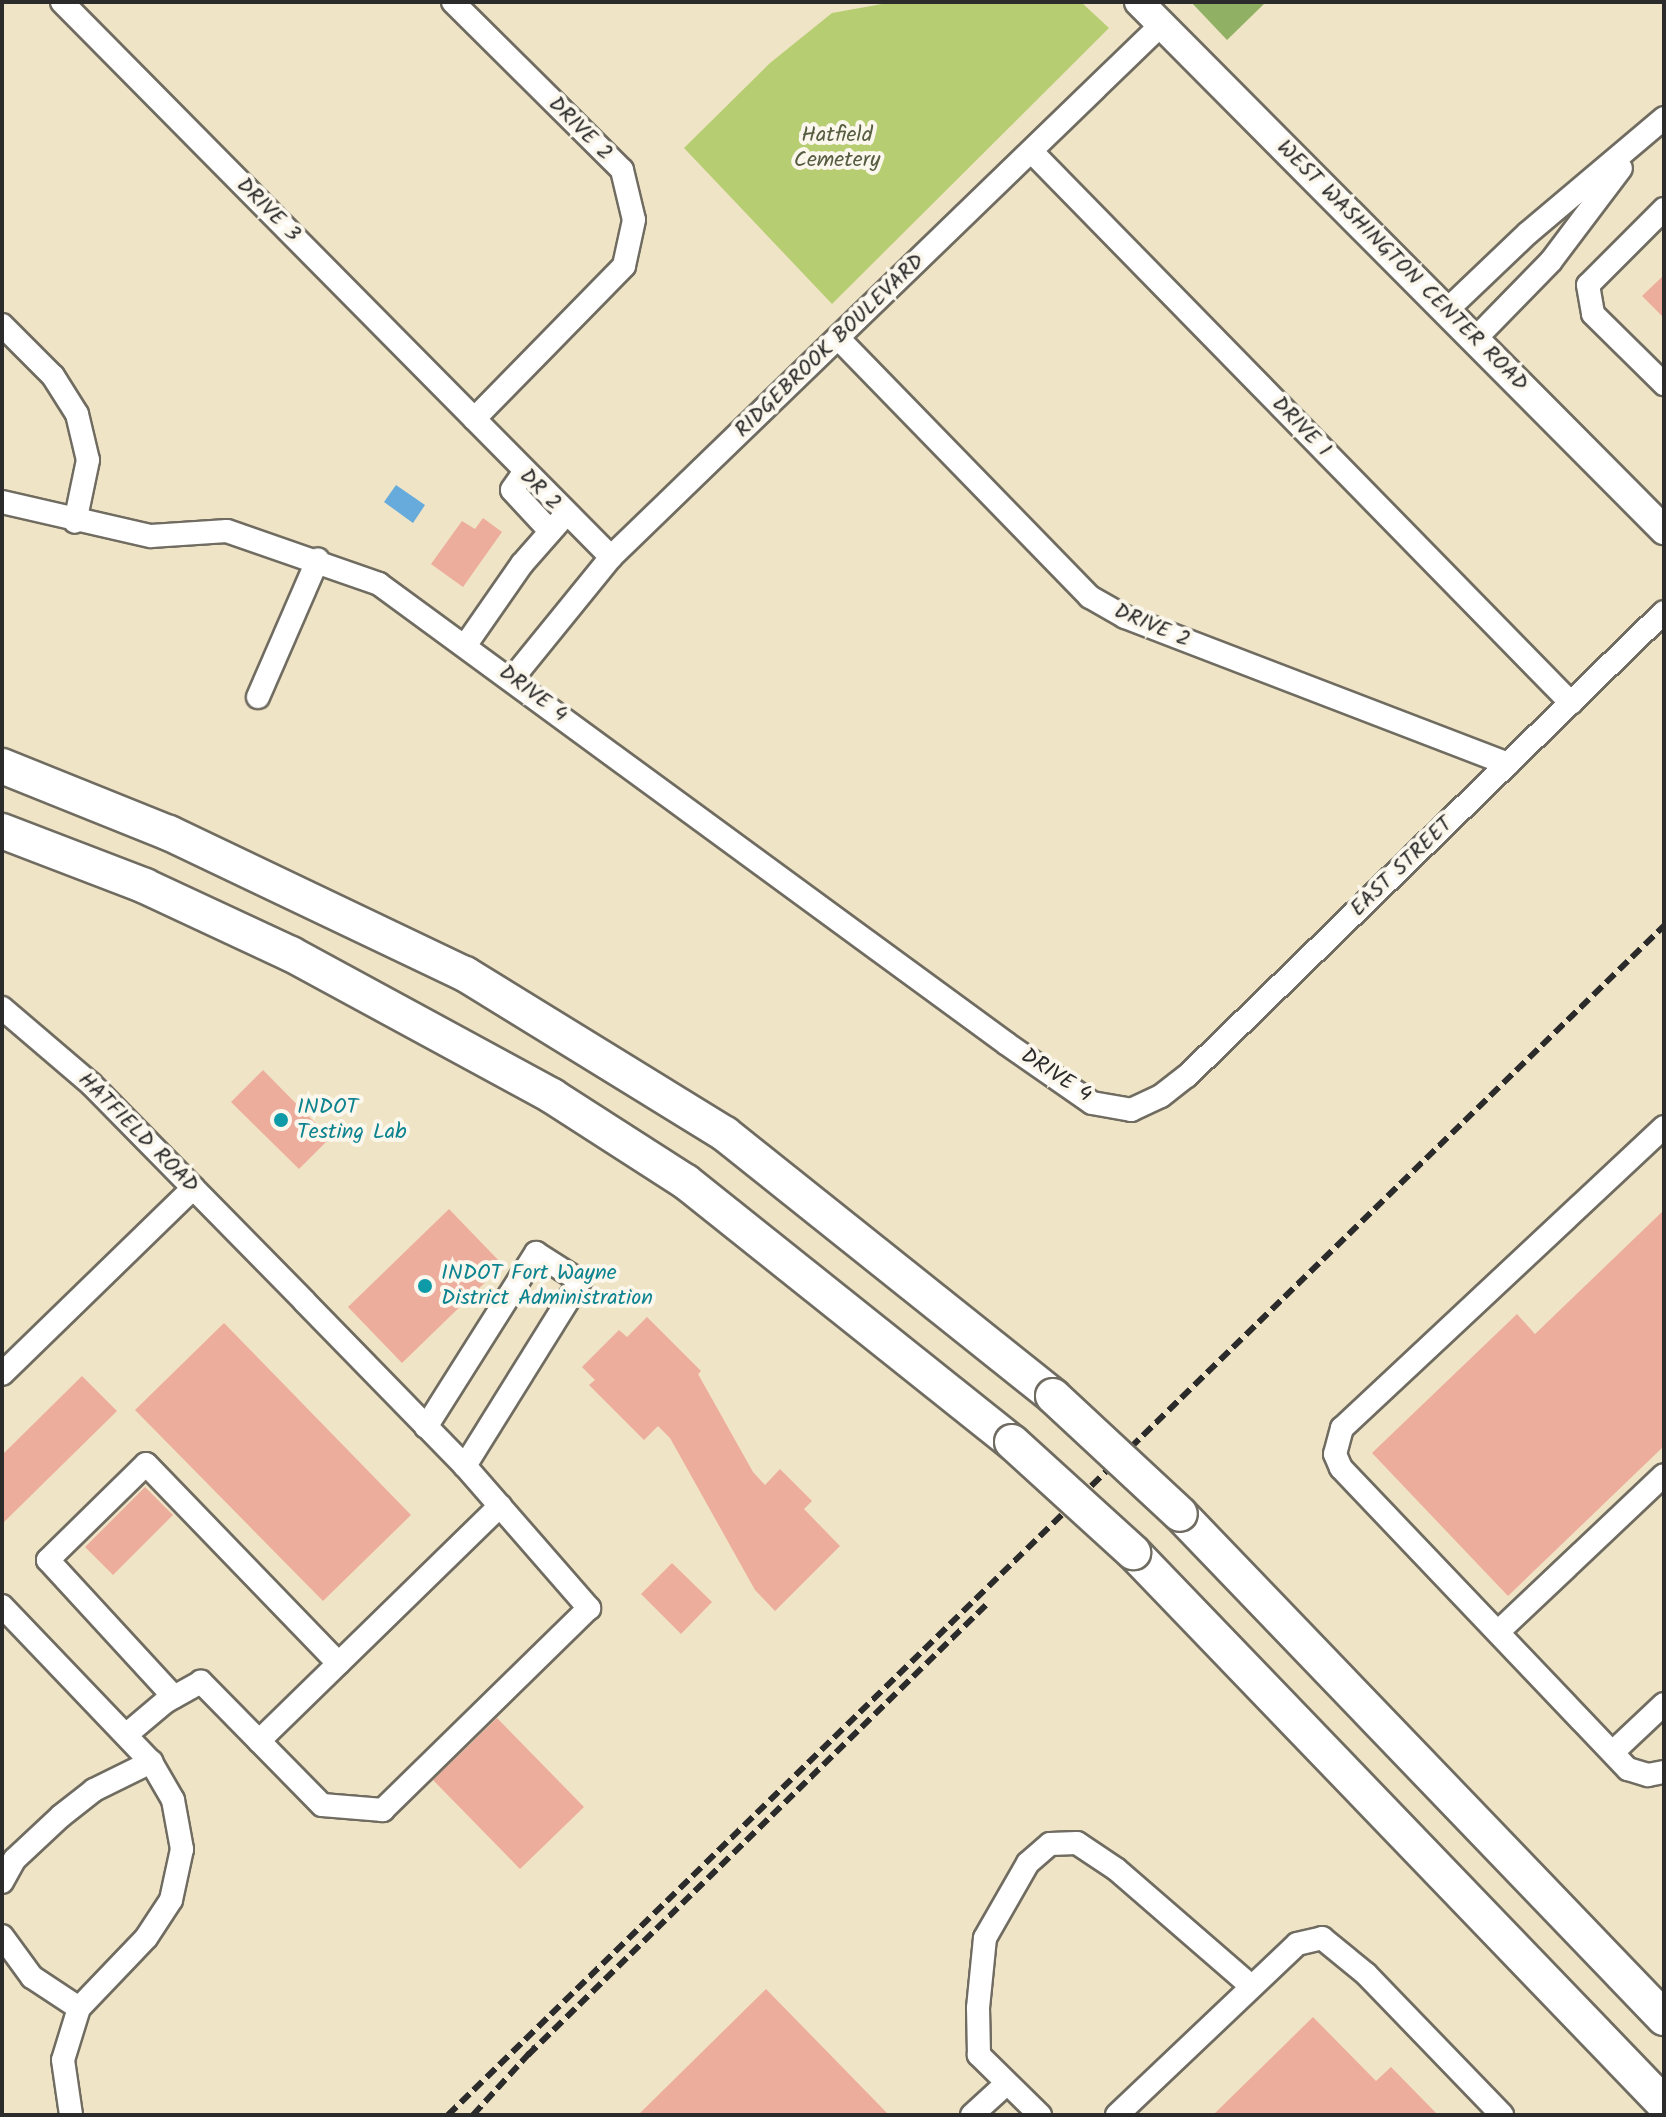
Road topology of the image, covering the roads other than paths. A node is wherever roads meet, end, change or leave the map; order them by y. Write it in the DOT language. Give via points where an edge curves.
graph roads {
  1 [pos="62,2"];
  2 [pos="453,2"];
  3 [pos="1139,2"];
  4 [pos="1161,25"];
  5 [pos="1664,118"];
  6 [pos="1644,138"];
  7 [pos="1032,152"];
  8 [pos="1664,209"];
  9 [pos="1446,311"];
  10 [pos="2,325"];
  11 [pos="838,338"];
  12 [pos="1475,339"];
  13 [pos="1664,384"];
  14 [pos="474,419"];
  15 [pos="2,502"];
  16 [pos="75,522"];
  17 [pos="558,523"];
  18 [pos="1664,530"];
  19 [pos="611,557"];
  20 [pos="318,559"];
  21 [pos="1664,612"];
  22 [pos="467,643"];
  23 [pos="512,679"];
  24 [pos="258,697"];
  25 [pos="1571,703"];
  26 [pos="1508,764"];
  27 [pos="2,766"];
  28 [pos="2,831"];
  29 [pos="2,1008"];
  30 [pos="1131,1110"];
  31 [pos="1664,1127"];
  32 [pos="193,1188"];
  33 [pos="2,1374"];
  34 [pos="426,1427"];
  35 [pos="465,1466"];
  36 [pos="1664,1475"];
  37 [pos="500,1506"];
  38 [pos="2,1606"];
  39 [pos="1498,1632"];
  40 [pos="338,1663"];
  41 [pos="174,1697"];
  42 [pos="1664,1704"];
  43 [pos="126,1735"];
  44 [pos="259,1741"];
  45 [pos="1613,1752"];
  46 [pos="151,1762"];
  47 [pos="1664,1772"];
  48 [pos="2,1882"];
  49 [pos="2,1936"];
  50 [pos="1251,1986"];
  51 [pos="79,2008"];
  52 [pos="1664,2018"];
  53 [pos="1007,2083"];
  54 [pos="1664,2104"];
  55 [pos="1123,2113"];
  56 [pos="71,2115"];
  57 [pos="972,2115"];
  58 [pos="1040,2115"];
  59 [pos="1502,2115"];
  1 -- 14 [label="street, DRIVE 3"];
  2 -- 14 [label="street, DRIVE 2" via="622,170 634,220 624,266"];
  3 -- 4 [label="main road, WEST WASHINGTON CENTER ROAD"];
  4 -- 7 [label="street, RIDGEBROOK BOULEVARD"];
  4 -- 9 [label="main road, WEST WASHINGTON CENTER ROAD"];
  5 -- 6 [label="street"];
  6 -- 9 [label="street" via="1528,233"];
  6 -- 12 [label="street" via="1551,261"];
  7 -- 11 [label="street, RIDGEBROOK BOULEVARD"];
  7 -- 25 [label="street, DRIVE 1"];
  8 -- 13 [label="street" via="1588,285 1593,314"];
  9 -- 12 [label="main road, WEST WASHINGTON CENTER ROAD"];
  10 -- 16 [label="street" via="53,376 77,414 88,460"];
  11 -- 19 [label="street, RIDGEBROOK BOULEVARD"];
  11 -- 26 [label="street, DRIVE 2" via="1090,597 1125,617"];
  12 -- 18 [label="main road, WEST WASHINGTON CENTER ROAD"];
  14 -- 17 [label="street, DR 2"];
  15 -- 16 [label="street, DRIVE 4"];
  16 -- 20 [label="street, DRIVE 4" via="151,536 227,531"];
  17 -- 19 [label="street, DR 2"];
  17 -- 22 [label="street"];
  19 -- 23 [label="street, RIDGEBROOK BOULEVARD"];
  20 -- 22 [label="street, DRIVE 4" via="379,584"];
  20 -- 24 [label="street"];
  21 -- 25 [label="street, EAST STREET"];
  22 -- 23 [label="street, DRIVE 4"];
  23 -- 30 [label="street, DRIVE 4" via="1007,1044 1092,1103"];
  25 -- 26 [label="street, EAST STREET"];
  26 -- 30 [label="street, EAST STREET" via="1187,1076"];
  27 -- 52 [label="highway, bridge" via="169,833 465,974 725,1134 1053,1396 1180,1514"];
  28 -- 54 [label="highway, bridge" via="145,886 291,954 552,1096 686,1182 1012,1442 1133,1552"];
  29 -- 32 [label="street, HATFIELD ROAD" via="91,1084"];
  31 -- 39 [label="street" via="1336,1439 1341,1468"];
  32 -- 33 [label="street"];
  32 -- 34 [label="street, HATFIELD ROAD"];
  34 -- 35 [label="street, HATFIELD ROAD"];
  34 -- 35 [label="street" via="536,1253 580,1281"];
  35 -- 37 [label="street, HATFIELD ROAD"];
  36 -- 39 [label="street"];
  37 -- 40 [label="street"];
  37 -- 44 [label="street, HATFIELD ROAD" via="589,1608 383,1810 322,1805"];
  38 -- 43 [label="street"];
  39 -- 45 [label="street"];
  40 -- 41 [label="street" via="146,1464 48,1560"];
  40 -- 44 [label="street"];
  41 -- 43 [label="street"];
  41 -- 44 [label="street" via="201,1682"];
  42 -- 45 [label="street"];
  43 -- 46 [label="street"];
  45 -- 47 [label="street" via="1628,1769 1648,1775"];
  46 -- 48 [label="street" via="94,1790 61,1816 15,1859"];
  46 -- 51 [label="street" via="173,1800 182,1849 171,1900 146,1938"];
  49 -- 51 [label="street" via="32,1977"];
  50 -- 53 [label="street" via="1116,1869 1077,1843 1050,1844 1028,1863 985,1938 979,2055"];
  50 -- 55 [label="street"];
  50 -- 59 [label="street" via="1297,1944 1322,1938 1366,1974"];
  51 -- 56 [label="street" via="63,2060"];
  53 -- 57 [label="street"];
  53 -- 58 [label="street"];
}
